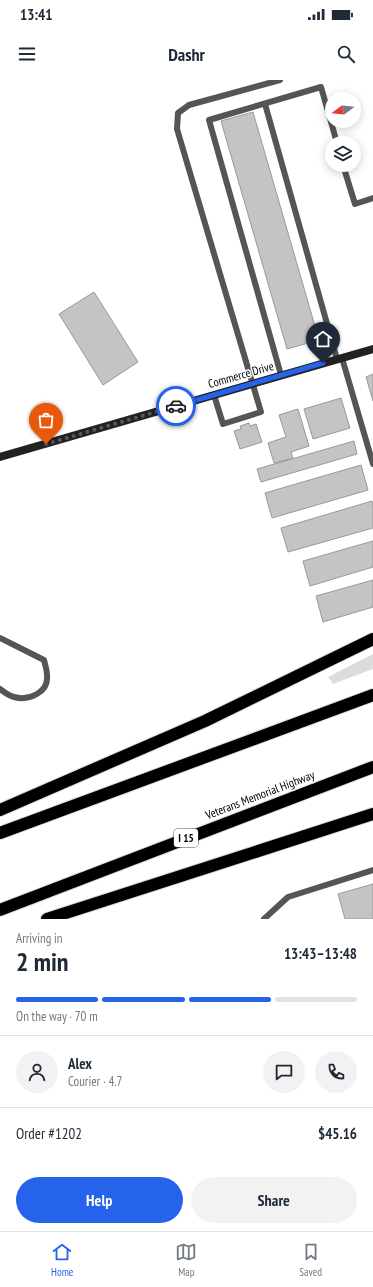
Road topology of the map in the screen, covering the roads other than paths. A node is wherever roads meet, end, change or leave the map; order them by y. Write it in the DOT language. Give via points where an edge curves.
graph roads {
  1 [pos="280,80"];
  2 [pos="265,104"];
  3 [pos="335,136"];
  4 [pos="345,172"];
  5 [pos="373,198"];
  6 [pos="373,349"];
  7 [pos="340,358"];
  8 [pos="281,375"];
  9 [pos="253,384"];
  10 [pos="214,395"];
  11 [pos="0,457"];
  12 [pos="373,464"];
  13 [pos="0,638"];
  14 [pos="373,639"];
  15 [pos="0,689"];
  16 [pos="373,695"];
  17 [pos="373,767"];
  18 [pos="0,810"];
  19 [pos="373,814"];
  20 [pos="0,833"];
  21 [pos="373,870"];
  22 [pos="0,910"];
  23 [pos="47,919"];
  24 [pos="264,919"];
  1 -- 9 [label="lane" via="189,105 178,113 176,129"];
  2 -- 3 [label="lane" via="321,87"];
  2 -- 7 [label="lane"];
  2 -- 8 [label="lane" via="209,120"];
  4 -- 5 [label="lane" via="355,204"];
  6 -- 7 [label="street, Commerce Drive"];
  7 -- 8 [label="street, Commerce Drive"];
  7 -- 12 [label="lane"];
  8 -- 9 [label="street, Commerce Drive"];
  9 -- 10 [label="street, Commerce Drive"];
  9 -- 10 [label="lane" via="261,412 223,424"];
  10 -- 11 [label="street, Commerce Drive"];
  13 -- 15 [label="lane" via="44,660 48,676 44,689 25,699 13,697"];
  14 -- 18 [label="highway" via="205,721"];
  16 -- 20 [label="highway"];
  17 -- 22 [label="highway, Veterans Memorial Highway / I 15"];
  19 -- 23 [label="highway"];
  21 -- 24 [label="lane" via="288,897"];
}
